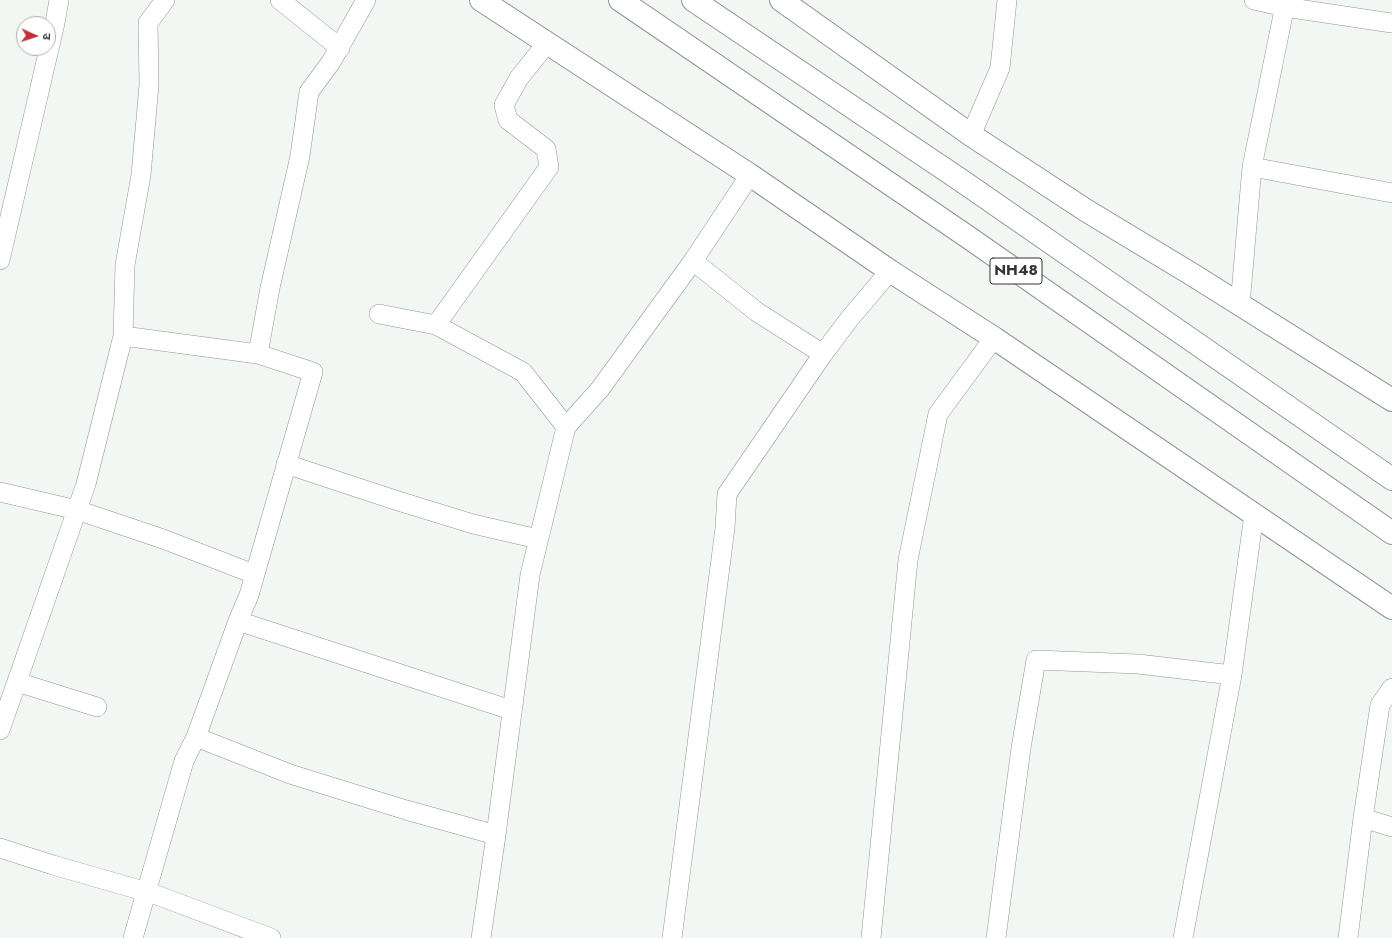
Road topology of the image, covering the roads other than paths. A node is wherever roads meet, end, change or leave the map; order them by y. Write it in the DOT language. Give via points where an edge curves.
graph roads {
  1 [pos="59,0"];
  2 [pos="165,0"];
  3 [pos="280,0"];
  4 [pos="366,0"];
  5 [pos="481,0"];
  6 [pos="693,0"];
  7 [pos="782,0"];
  8 [pos="1007,0"];
  9 [pos="1254,0"];
  10 [pos="1285,4"];
  11 [pos="628,6"];
  12 [pos="1392,23"];
  13 [pos="548,43"];
  14 [pos="340,48"];
  15 [pos="971,135"];
  16 [pos="1252,167"];
  17 [pos="750,175"];
  18 [pos="1392,193"];
  19 [pos="0,260"];
  20 [pos="693,261"];
  21 [pos="890,271"];
  22 [pos="1240,305"];
  23 [pos="379,314"];
  24 [pos="436,325"];
  25 [pos="123,336"];
  26 [pos="994,338"];
  27 [pos="258,354"];
  28 [pos="823,354"];
  29 [pos="1392,400"];
  30 [pos="566,427"];
  31 [pos="286,464"];
  32 [pos="1392,479"];
  33 [pos="0,492"];
  34 [pos="77,510"];
  35 [pos="1254,514"];
  36 [pos="1392,533"];
  37 [pos="538,539"];
  38 [pos="254,574"];
  39 [pos="1392,608"];
  40 [pos="238,621"];
  41 [pos="1232,676"];
  42 [pos="17,682"];
  43 [pos="1392,688"];
  44 [pos="97,707"];
  45 [pos="511,710"];
  46 [pos="1,721"];
  47 [pos="196,737"];
  48 [pos="1363,818"];
  49 [pos="1392,827"];
  50 [pos="496,835"];
  51 [pos="0,848"];
  52 [pos="146,892"];
  53 [pos="132,938"];
  54 [pos="271,938"];
  55 [pos="481,938"];
  56 [pos="672,938"];
  57 [pos="871,938"];
  58 [pos="996,938"];
  59 [pos="1183,938"];
  60 [pos="1348,938"];
  1 -- 19 [label="street"];
  2 -- 25 [label="street" via="148,23 148,92 141,175 125,265"];
  3 -- 14 [label="street"];
  4 -- 14 [label="street"];
  5 -- 13 [label="main road"];
  6 -- 32 [label="main road, NH48" via="962,181"];
  7 -- 15 [label="main road"];
  8 -- 15 [label="street" via="1000,68"];
  9 -- 10 [label="street"];
  10 -- 12 [label="street"];
  10 -- 16 [label="street"];
  11 -- 36 [label="main road, NH48" via="965,236"];
  13 -- 17 [label="main road"];
  13 -- 24 [label="street" via="520,78 504,105 508,120 546,149 549,167"];
  14 -- 27 [label="street" via="309,92 300,156"];
  15 -- 22 [label="main road" via="1087,211"];
  16 -- 18 [label="street"];
  16 -- 22 [label="street"];
  17 -- 20 [label="street"];
  17 -- 21 [label="main road"];
  20 -- 28 [label="street" via="757,312"];
  20 -- 30 [label="street" via="600,389"];
  21 -- 26 [label="main road"];
  21 -- 28 [label="street"];
  22 -- 29 [label="main road"];
  23 -- 24 [label="street"];
  24 -- 30 [label="street" via="523,372"];
  25 -- 27 [label="street"];
  25 -- 34 [label="street" via="86,484"];
  26 -- 35 [label="main road"];
  26 -- 57 [label="street" via="938,414 908,560"];
  27 -- 31 [label="street" via="313,372"];
  28 -- 56 [label="street" via="727,494 725,528"];
  30 -- 37 [label="street"];
  31 -- 37 [label="street" via="466,522"];
  31 -- 38 [label="street"];
  33 -- 34 [label="street"];
  34 -- 38 [label="street"];
  34 -- 42 [label="street"];
  35 -- 39 [label="main road"];
  35 -- 41 [label="street"];
  37 -- 45 [label="street" via="530,575"];
  38 -- 40 [label="street" via="249,595"];
  40 -- 45 [label="street"];
  40 -- 47 [label="street"];
  41 -- 58 [label="street" via="1138,664 1036,660 1021,748"];
  41 -- 59 [label="street"];
  42 -- 44 [label="street"];
  42 -- 46 [label="street"];
  43 -- 48 [label="street" via="1380,705"];
  45 -- 50 [label="street"];
  47 -- 50 [label="street" via="290,774"];
  47 -- 52 [label="street" via="184,762"];
  48 -- 49 [label="street"];
  48 -- 60 [label="street"];
  50 -- 55 [label="street"];
  51 -- 52 [label="street"];
  52 -- 53 [label="street"];
  52 -- 54 [label="street"];
}
